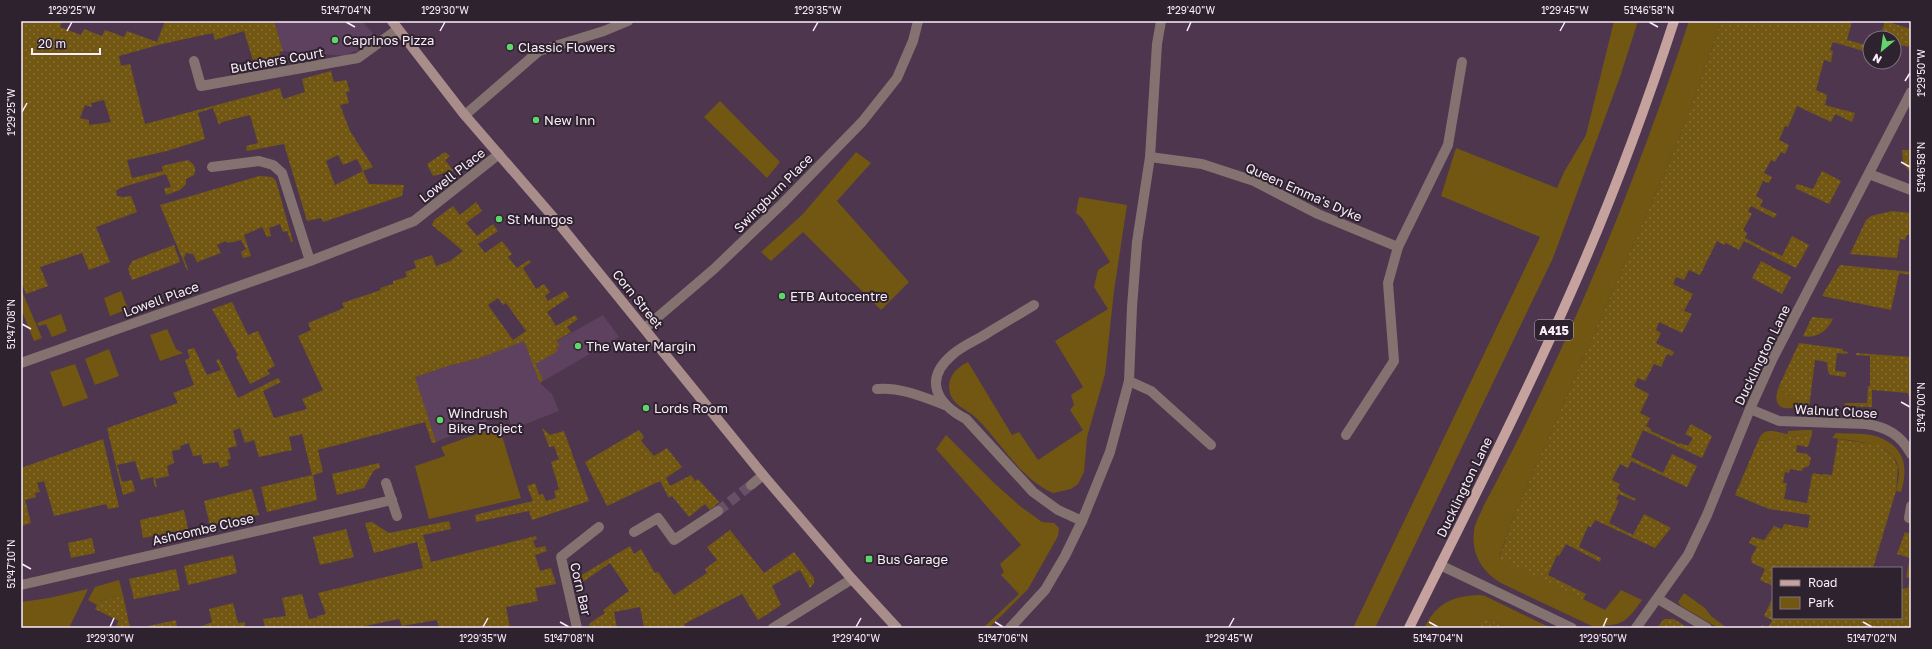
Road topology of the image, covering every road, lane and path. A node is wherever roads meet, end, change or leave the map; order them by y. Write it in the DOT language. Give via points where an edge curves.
graph roads {
  1 [pos="392,21"];
  2 [pos="628,21"];
  3 [pos="918,21"];
  4 [pos="1161,21"];
  5 [pos="1674,21"];
  6 [pos="398,30"];
  7 [pos="194,61"];
  8 [pos="1462,62"];
  9 [pos="1911,92"];
  10 [pos="465,115"];
  11 [pos="499,154"];
  12 [pos="1150,157"];
  13 [pos="212,167"];
  14 [pos="1869,174"];
  15 [pos="1911,190"];
  16 [pos="1398,247"];
  17 [pos="310,261"];
  18 [pos="1034,305"];
  19 [pos="645,328"];
  20 [pos="21,363"];
  21 [pos="1130,381"];
  22 [pos="877,389"];
  23 [pos="945,405"];
  24 [pos="1750,409"];
  25 [pos="1346,435"];
  26 [pos="1211,445"];
  27 [pos="1911,454"];
  28 [pos="764,475"];
  29 [pos="386,483"];
  30 [pos="751,485"];
  31 [pos="392,500"];
  32 [pos="1911,506"];
  33 [pos="718,511"];
  34 [pos="396,516"];
  35 [pos="1908,518"];
  36 [pos="1082,521"];
  37 [pos="599,527"];
  38 [pos="634,532"];
  39 [pos="1440,565"];
  40 [pos="852,579"];
  41 [pos="21,585"];
  42 [pos="1658,599"];
  43 [pos="577,628"];
  44 [pos="772,628"];
  45 [pos="897,628"];
  46 [pos="1010,628"];
  47 [pos="1409,628"];
  48 [pos="1572,628"];
  49 [pos="1636,628"];
  50 [pos="1707,628"];
  1 -- 6 [label="street, Corn Street"];
  2 -- 10 [label="street" via="539,51"];
  3 -- 19 [label="street, Swingburn Place" via="913,41 897,78 862,122 714,269"];
  4 -- 12 [label="street" via="1157,44"];
  5 -- 39 [label="main road, Ducklington Lane / A415" via="1614,187 1571,291"];
  6 -- 7 [label="street, Butchers Court" via="358,58 201,86"];
  6 -- 10 [label="street, Corn Street"];
  8 -- 16 [label="street" via="1448,145"];
  9 -- 14 [label="street, Ducklington Lane"];
  10 -- 11 [label="street, Corn Street"];
  11 -- 17 [label="street, Lowell Place" via="414,221"];
  11 -- 19 [label="street, Corn Street"];
  12 -- 16 [label="street, Queen Emma's Dyke" via="1202,164 1254,181 1318,214"];
  12 -- 21 [label="street" via="1137,242"];
  13 -- 17 [label="street" via="259,161 278,168 284,177"];
  14 -- 15 [label="street"];
  14 -- 24 [label="street, Ducklington Lane" via="1773,358"];
  16 -- 25 [label="street" via="1388,283 1394,362"];
  17 -- 20 [label="street, Lowell Place"];
  18 -- 23 [label="street" via="953,354 938,373 937,394"];
  19 -- 28 [label="street, Corn Street"];
  21 -- 26 [label="street" via="1151,391"];
  21 -- 36 [label="street" via="1110,452"];
  22 -- 23 [label="street" via="900,390"];
  23 -- 36 [label="street" via="954,414 966,419 1032,492 1058,510"];
  24 -- 27 [label="street, Walnut Close" via="1779,421 1866,424 1886,428 1898,436"];
  24 -- 42 [label="street, Ducklington Lane" via="1688,555"];
  28 -- 30 [label="street"];
  28 -- 40 [label="street, Corn Street"];
  29 -- 31 [label="street"];
  31 -- 34 [label="street"];
  31 -- 41 [label="street, Ashcombe Close"];
  32 -- 35 [label="street"];
  33 -- 38 [label="street" via="674,540 658,518"];
  36 -- 46 [label="street" via="1045,590"];
  37 -- 43 [label="street, Corn Bar" via="560,557"];
  39 -- 47 [label="main road, Ducklington Lane / A415"];
  39 -- 48 [label="street"];
  40 -- 44 [label="street"];
  40 -- 45 [label="street, Corn Street"];
  42 -- 49 [label="street, Ducklington Lane"];
  42 -- 50 [label="street"];
}
